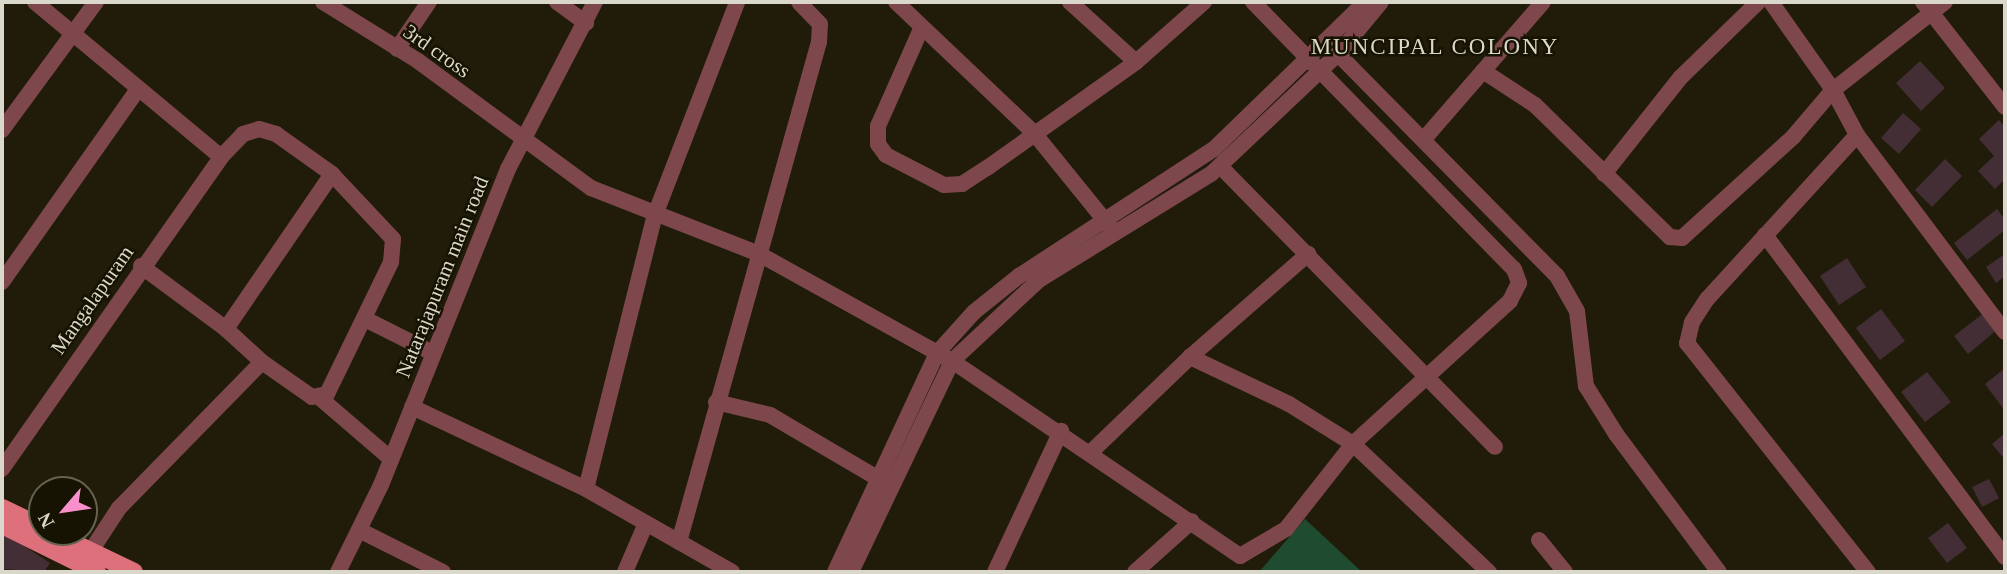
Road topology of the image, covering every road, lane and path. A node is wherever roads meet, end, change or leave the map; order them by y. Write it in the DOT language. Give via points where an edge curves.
graph roads {
  1 [pos="35,2"];
  2 [pos="96,2"];
  3 [pos="323,2"];
  4 [pos="429,2"];
  5 [pos="556,2"];
  6 [pos="595,2"];
  7 [pos="737,2"];
  8 [pos="799,2"];
  9 [pos="896,2"];
  10 [pos="1070,2"];
  11 [pos="1204,2"];
  12 [pos="1253,2"];
  13 [pos="1365,2"];
  14 [pos="1381,2"];
  15 [pos="1543,2"];
  16 [pos="1758,2"];
  17 [pos="1771,2"];
  18 [pos="1945,2"];
  19 [pos="1927,7"];
  20 [pos="586,23"];
  21 [pos="921,29"];
  22 [pos="73,34"];
  23 [pos="397,48"];
  24 [pos="1338,54"];
  25 [pos="1310,57"];
  26 [pos="1136,62"];
  27 [pos="1322,69"];
  28 [pos="1483,71"];
  29 [pos="138,89"];
  30 [pos="1833,90"];
  31 [pos="2005,107"];
  32 [pos="2,130"];
  33 [pos="1034,133"];
  34 [pos="1857,135"];
  35 [pos="524,139"];
  36 [pos="1424,139"];
  37 [pos="221,157"];
  38 [pos="1220,166"];
  39 [pos="332,174"];
  40 [pos="1604,174"];
  41 [pos="655,215"];
  42 [pos="1110,226"];
  43 [pos="1765,235"];
  44 [pos="760,254"];
  45 [pos="1308,254"];
  46 [pos="141,265"];
  47 [pos="2,282"];
  48 [pos="365,319"];
  49 [pos="226,329"];
  50 [pos="2005,332"];
  51 [pos="433,353"];
  52 [pos="937,353"];
  53 [pos="1190,357"];
  54 [pos="951,361"];
  55 [pos="262,362"];
  56 [pos="1427,376"];
  57 [pos="320,398"];
  58 [pos="716,402"];
  59 [pos="412,407"];
  60 [pos="1061,431"];
  61 [pos="1353,444"];
  62 [pos="1495,447"];
  63 [pos="1090,453"];
  64 [pos="391,459"];
  65 [pos="2,469"];
  66 [pos="883,481"];
  67 [pos="586,489"];
  68 [pos="2,508"];
  69 [pos="28,520"];
  70 [pos="1192,521"];
  71 [pos="646,523"];
  72 [pos="2,524"];
  73 [pos="359,530"];
  74 [pos="1539,540"];
  75 [pos="679,542"];
  76 [pos="68,546"];
  77 [pos="2005,557"];
  78 [pos="89,563"];
  79 [pos="134,572"];
  80 [pos="338,572"];
  81 [pos="443,572"];
  82 [pos="625,572"];
  83 [pos="732,572"];
  84 [pos="835,572"];
  85 [pos="851,572"];
  86 [pos="995,572"];
  87 [pos="1135,572"];
  88 [pos="1489,572"];
  89 [pos="1564,572"];
  90 [pos="1718,572"];
  91 [pos="1868,572"];
  1 -- 22 [label="street"];
  2 -- 22 [label="street"];
  3 -- 23 [label="street, 3rd cross"];
  4 -- 23 [label="street"];
  5 -- 20 [label="street"];
  6 -- 20 [label="street, Natarajapuram main road"];
  7 -- 41 [label="street"];
  8 -- 44 [label="street" via="820,24 819,42"];
  9 -- 21 [label="street"];
  10 -- 26 [label="street"];
  11 -- 26 [label="street"];
  12 -- 25 [label="street"];
  13 -- 25 [label="street"];
  14 -- 24 [label="street"];
  15 -- 28 [label="street"];
  16 -- 40 [label="street" via="1681,76"];
  17 -- 30 [label="street"];
  18 -- 19 [label="street"];
  19 -- 30 [label="street"];
  19 -- 31 [label="street"];
  20 -- 35 [label="street, Natarajapuram main road"];
  21 -- 33 [label="street"];
  21 -- 33 [label="street" via="878,126 878,144 887,155 944,185 962,184"];
  22 -- 29 [label="street"];
  22 -- 32 [label="street"];
  23 -- 35 [label="street, 3rd cross"];
  24 -- 27 [label="street"];
  24 -- 36 [label="street"];
  25 -- 27 [label="street"];
  25 -- 42 [label="street" via="1214,149"];
  26 -- 33 [label="street"];
  27 -- 38 [label="street"];
  27 -- 56 [label="street" via="1383,140 1514,269 1519,283 1510,301"];
  28 -- 36 [label="street"];
  28 -- 40 [label="street" via="1535,105"];
  29 -- 37 [label="street"];
  29 -- 47 [label="street"];
  30 -- 34 [label="street"];
  30 -- 40 [label="street" via="1793,137 1682,238 1670,237"];
  33 -- 42 [label="street"];
  34 -- 43 [label="street"];
  34 -- 50 [label="street"];
  35 -- 41 [label="street, 3rd cross" via="591,188"];
  35 -- 51 [label="street, Natarajapuram main road"];
  36 -- 90 [label="street" via="1557,276 1577,311 1586,386"];
  37 -- 39 [label="street, Mangalapuram" via="243,134 259,129 276,134"];
  37 -- 46 [label="street, Mangalapuram"];
  38 -- 42 [label="street"];
  38 -- 45 [label="street"];
  39 -- 48 [label="street, Mangalapuram" via="393,239 395,250"];
  39 -- 49 [label="street"];
  41 -- 44 [label="street, 3rd cross"];
  41 -- 67 [label="street"];
  42 -- 52 [label="street" via="1018,276"];
  42 -- 54 [label="street" via="1039,280"];
  43 -- 77 [label="street"];
  43 -- 91 [label="street" via="1707,299 1692,322 1687,343"];
  44 -- 52 [label="street, 3rd cross"];
  44 -- 58 [label="street"];
  45 -- 53 [label="street"];
  45 -- 56 [label="street"];
  46 -- 49 [label="street"];
  46 -- 65 [label="street, Mangalapuram"];
  48 -- 51 [label="street"];
  48 -- 57 [label="street, Mangalapuram" via="334,382"];
  49 -- 55 [label="street"];
  51 -- 59 [label="street, Natarajapuram main road"];
  52 -- 54 [label="street, 3rd cross"];
  52 -- 66 [label="street"];
  53 -- 61 [label="street" via="1289,404"];
  53 -- 63 [label="street"];
  54 -- 60 [label="street, 3rd cross"];
  54 -- 66 [label="street"];
  55 -- 57 [label="street"];
  55 -- 78 [label="street" via="119,508"];
  56 -- 61 [label="street"];
  56 -- 62 [label="street"];
  57 -- 64 [label="street"];
  58 -- 66 [label="street" via="770,415"];
  58 -- 75 [label="street"];
  59 -- 64 [label="street, Natarajapuram main road"];
  59 -- 67 [label="street"];
  60 -- 63 [label="street, 3rd cross"];
  60 -- 86 [label="street"];
  61 -- 70 [label="street, 3rd cross" via="1286,529 1240,556"];
  61 -- 88 [label="street"];
  63 -- 70 [label="street, 3rd cross"];
  64 -- 73 [label="street, Natarajapuram main road"];
  66 -- 84 [label="street"];
  66 -- 85 [label="street"];
  67 -- 71 [label="street"];
  68 -- 69 [label="main road"];
  70 -- 87 [label="street"];
  71 -- 75 [label="street"];
  71 -- 82 [label="street"];
  72 -- 78 [label="main road"];
  73 -- 80 [label="street, Natarajapuram main road"];
  73 -- 81 [label="street"];
  74 -- 89 [label="street"];
  75 -- 83 [label="street"];
  76 -- 78 [label="main road"];
  78 -- 79 [label="main road"];
}
